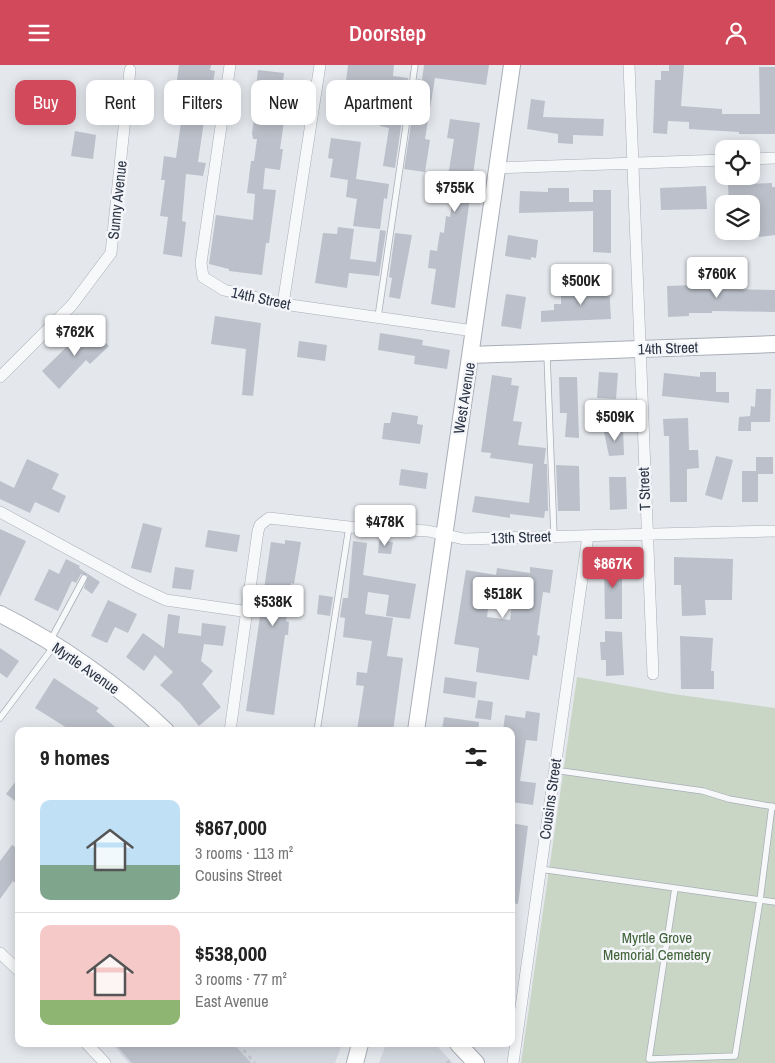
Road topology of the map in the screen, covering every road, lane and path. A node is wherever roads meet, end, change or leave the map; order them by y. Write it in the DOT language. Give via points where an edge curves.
graph roads {
  1 [pos="230,65"];
  2 [pos="320,65"];
  3 [pos="415,65"];
  4 [pos="512,65"];
  5 [pos="628,65"];
  6 [pos="130,70"];
  7 [pos="775,158"];
  8 [pos="760,159"];
  9 [pos="715,160"];
  10 [pos="631,163"];
  11 [pos="497,168"];
  12 [pos="283,304"];
  13 [pos="378,317"];
  14 [pos="474,331"];
  15 [pos="775,344"];
  16 [pos="639,349"];
  17 [pos="547,353"];
  18 [pos="471,355"];
  19 [pos="0,377"];
  20 [pos="0,512"];
  21 [pos="349,527"];
  22 [pos="775,531"];
  23 [pos="646,534"];
  24 [pos="444,535"];
  25 [pos="554,536"];
  26 [pos="588,536"];
  27 [pos="84,578"];
  28 [pos="249,611"];
  29 [pos="0,614"];
  30 [pos="52,644"];
  31 [pos="652,674"];
  32 [pos="0,718"];
  33 [pos="161,727"];
  34 [pos="231,727"];
  35 [pos="318,727"];
  36 [pos="417,727"];
  37 [pos="554,770"];
  38 [pos="774,807"];
  39 [pos="540,869"];
  40 [pos="675,888"];
  41 [pos="760,900"];
  42 [pos="775,902"];
  43 [pos="0,953"];
  44 [pos="15,967"];
  45 [pos="90,1047"];
  46 [pos="241,1047"];
  47 [pos="359,1047"];
  48 [pos="461,1047"];
  49 [pos="452,1061"];
  50 [pos="105,1063"];
  51 [pos="255,1063"];
  52 [pos="355,1063"];
  53 [pos="446,1063"];
  54 [pos="476,1063"];
  55 [pos="513,1063"];
  1 -- 12 [label="street, 14th Street" via="201,270 203,277 224,290"];
  2 -- 12 [label="street"];
  3 -- 13 [label="lane"];
  4 -- 11 [label="main road, West Avenue"];
  5 -- 10 [label="street, T Street"];
  6 -- 19 [label="street, Sunny Avenue" via="111,253 72,305"];
  7 -- 8 [label="street"];
  9 -- 10 [label="street"];
  10 -- 11 [label="street"];
  10 -- 16 [label="street, T Street"];
  11 -- 14 [label="main road, West Avenue"];
  12 -- 13 [label="street, 14th Street"];
  13 -- 14 [label="street, 14th Street"];
  14 -- 18 [label="main road, West Avenue"];
  15 -- 16 [label="main road, 14th Street"];
  16 -- 17 [label="main road, 14th Street"];
  16 -- 23 [label="street, T Street"];
  17 -- 18 [label="main road, 14th Street"];
  17 -- 25 [label="lane"];
  18 -- 24 [label="main road, West Avenue"];
  20 -- 28 [label="street" via="166,600"];
  21 -- 24 [label="street, 13th Street" via="428,531"];
  21 -- 28 [label="street, 13th Street" via="269,518 260,525"];
  21 -- 35 [label="lane"];
  22 -- 23 [label="street, 13th Street"];
  23 -- 26 [label="street, 13th Street"];
  23 -- 31 [label="street, T Street"];
  24 -- 25 [label="street, 13th Street" via="464,539"];
  24 -- 36 [label="main road, West Avenue"];
  25 -- 26 [label="street, 13th Street"];
  26 -- 37 [label="street, Cousins Street"];
  27 -- 30 [label="lane"];
  28 -- 34 [label="street"];
  29 -- 30 [label="main road, Myrtle Avenue"];
  30 -- 32 [label="lane"];
  30 -- 33 [label="main road, Myrtle Avenue" via="120,691"];
  37 -- 38 [label="lane" via="703,791"];
  37 -- 39 [label="street, Cousins Street"];
  38 -- 41 [label="lane"];
  39 -- 40 [label="lane"];
  39 -- 55 [label="street, Cousins Street"];
  40 -- 41 [label="lane"];
  40 -- 41 [label="lane" via="650,1059 735,1056"];
  41 -- 42 [label="lane"];
  43 -- 44 [label="street"];
  45 -- 50 [label="street"];
  46 -- 51 [label="path"];
  47 -- 52 [label="main road"];
  48 -- 54 [label="main road"];
  49 -- 53 [label="path"];
}
